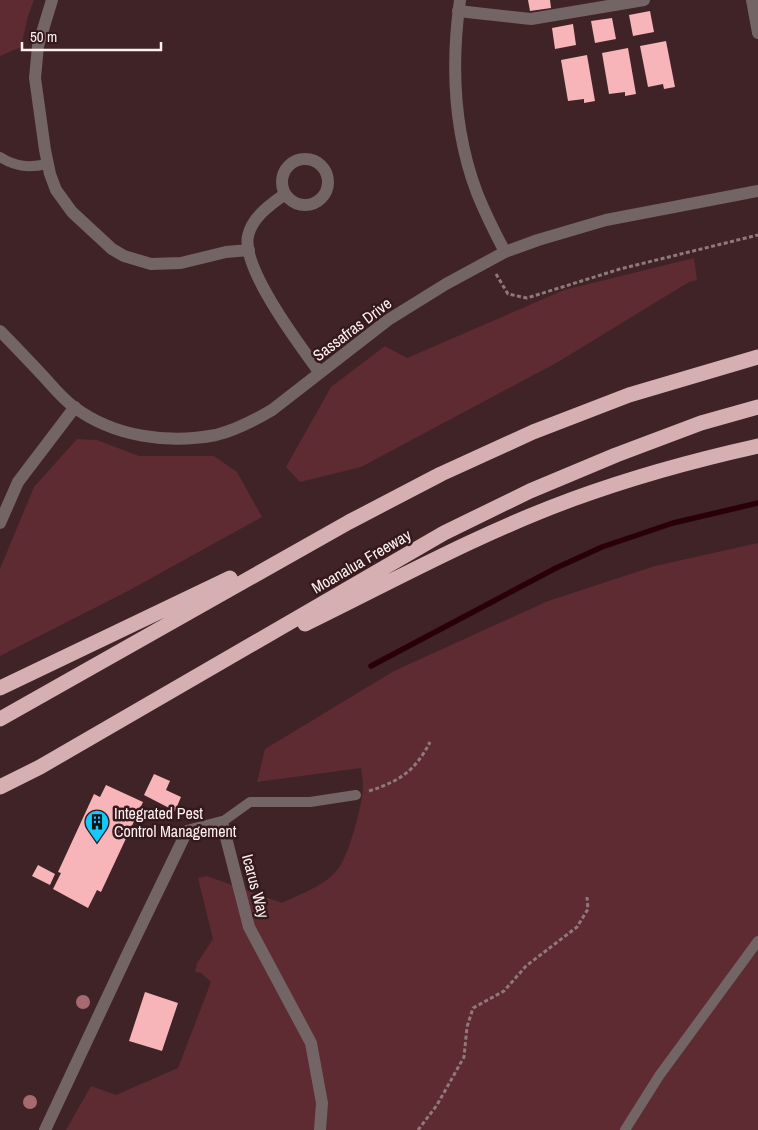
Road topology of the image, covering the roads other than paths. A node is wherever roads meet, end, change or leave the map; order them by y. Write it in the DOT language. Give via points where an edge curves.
graph roads {
  1 [pos="52,0"];
  2 [pos="644,0"];
  3 [pos="752,0"];
  4 [pos="459,6"];
  5 [pos="758,33"];
  6 [pos="0,157"];
  7 [pos="47,164"];
  8 [pos="758,191"];
  9 [pos="285,194"];
  10 [pos="248,250"];
  11 [pos="505,252"];
  12 [pos="0,331"];
  13 [pos="758,357"];
  14 [pos="320,374"];
  15 [pos="758,407"];
  16 [pos="75,408"];
  17 [pos="758,447"];
  18 [pos="349,522"];
  19 [pos="0,523"];
  20 [pos="187,681"];
  21 [pos="0,688"];
  22 [pos="0,719"];
  23 [pos="40,767"];
  24 [pos="0,787"];
  25 [pos="0,794"];
  26 [pos="356,796"];
  27 [pos="222,822"];
  28 [pos="758,941"];
  29 [pos="45,1130"];
  30 [pos="320,1130"];
  31 [pos="625,1130"];
  1 -- 7 [label="street" via="38,46 35,78"];
  2 -- 4 [label="street" via="531,19"];
  3 -- 5 [label="street"];
  4 -- 11 [label="street" via="455,78 463,138 477,192"];
  6 -- 7 [label="lane" via="20,166"];
  7 -- 10 [label="street" via="56,190 72,212 99,239 124,256 151,264 166,264"];
  8 -- 11 [label="street, Sassafras Drive" via="606,220"];
  9 -- 10 [label="street" via="251,226"];
  10 -- 14 [label="street" via="268,298"];
  11 -- 14 [label="street, Sassafras Drive" via="388,320"];
  12 -- 16 [label="street, Sassafras Drive"];
  13 -- 18 [label="highway" via="629,395 533,432 441,474"];
  14 -- 16 [label="street, Sassafras Drive" via="256,420 217,434 176,439 120,432"];
  15 -- 20 [label="highway, Moanalua Freeway" via="701,423 522,495 444,533"];
  16 -- 19 [label="street" via="18,482"];
  17 -- 20 [label="highway" via="696,460 572,500 490,534"];
  18 -- 21 [label="highway"];
  18 -- 22 [label="highway"];
  20 -- 23 [label="highway, Moanalua Freeway"];
  23 -- 24 [label="highway, Moanalua Freeway"];
  23 -- 25 [label="highway"];
  26 -- 27 [label="lane" via="310,802 250,802"];
  27 -- 29 [label="street" via="187,831"];
  27 -- 30 [label="street, Icarus Way" via="249,926 311,1043 322,1103"];
  28 -- 31 [label="lane" via="659,1076"];
}
